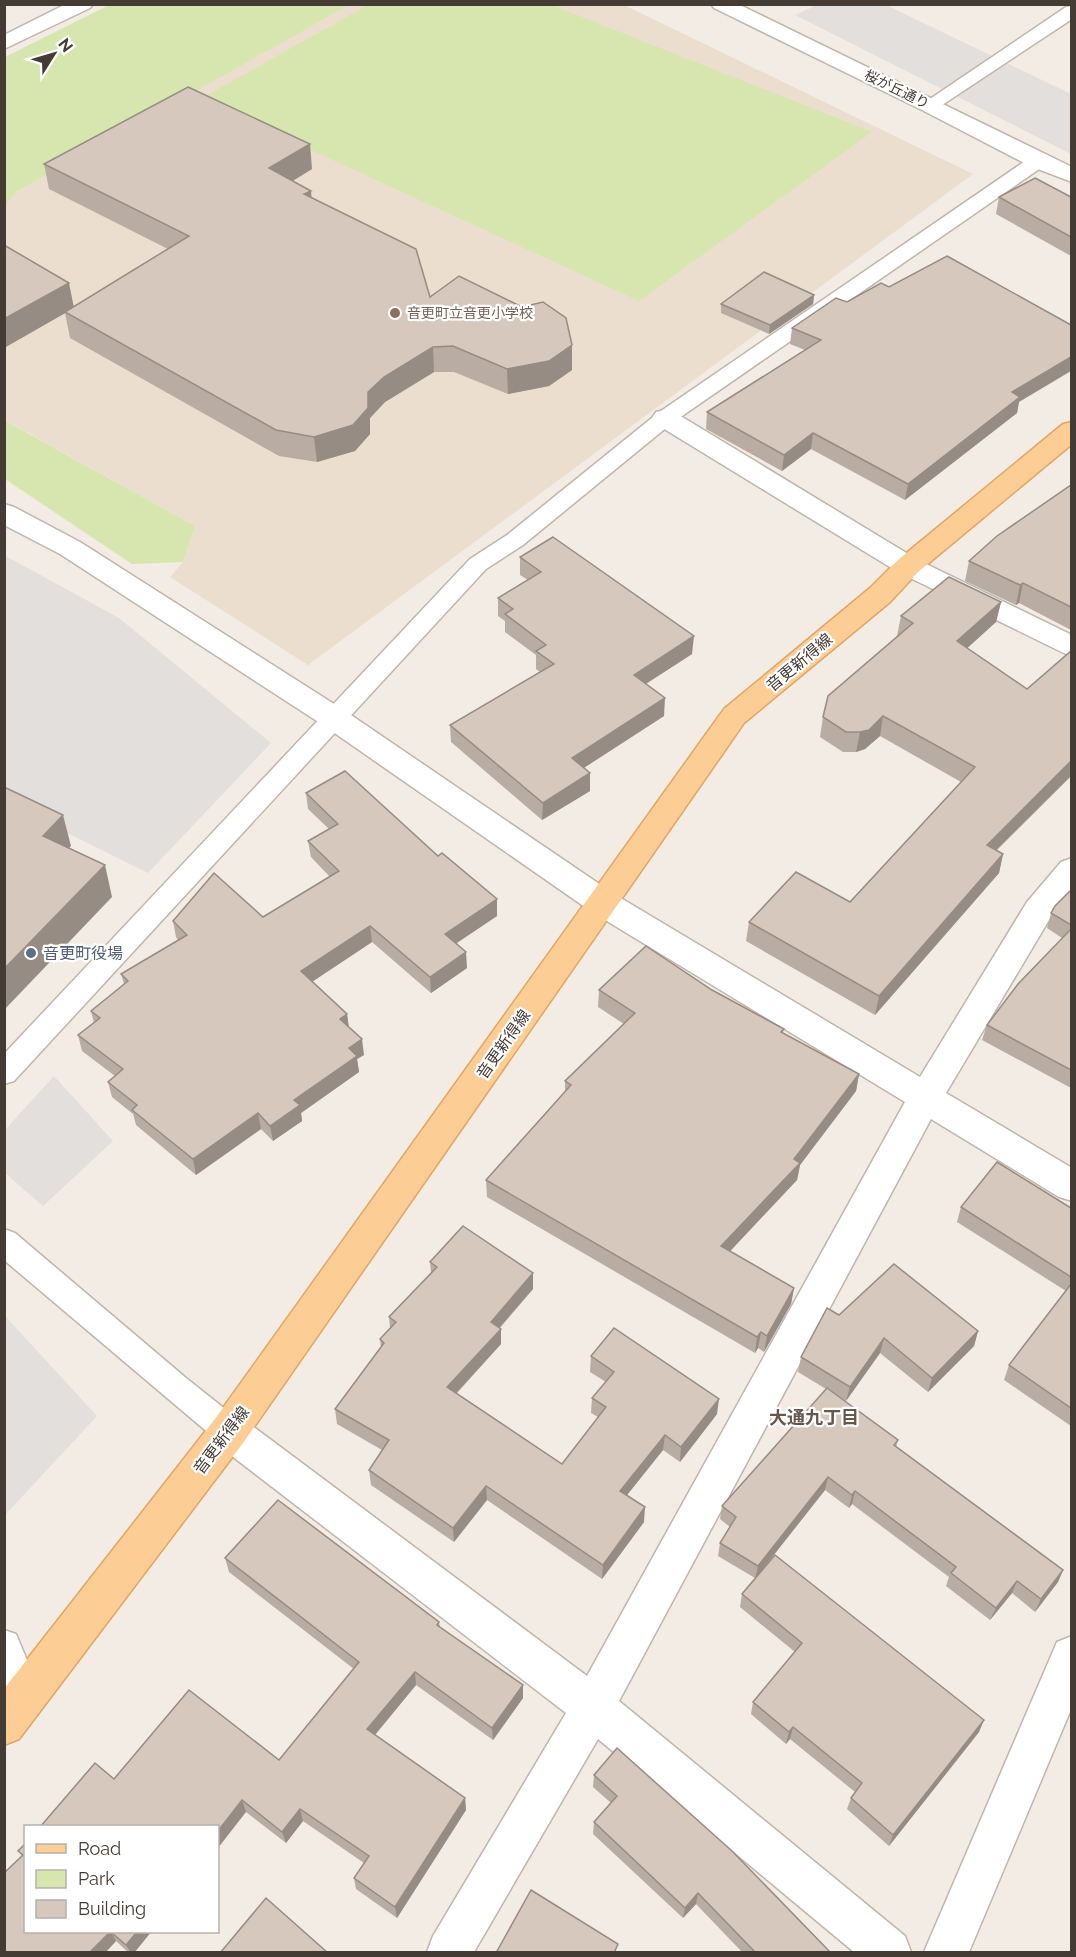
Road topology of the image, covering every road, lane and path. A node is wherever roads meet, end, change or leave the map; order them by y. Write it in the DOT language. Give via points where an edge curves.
graph roads {
  1 [pos="83,4"];
  2 [pos="721,4"];
  3 [pos="1071,11"];
  4 [pos="4,43"];
  5 [pos="930,105"];
  6 [pos="1038,161"];
  7 [pos="1071,175"];
  8 [pos="665,417"];
  9 [pos="1071,430"];
  10 [pos="4,513"];
  11 [pos="908,566"];
  12 [pos="1071,647"];
  13 [pos="334,718"];
  14 [pos="1071,870"];
  15 [pos="603,903"];
  16 [pos="4,1073"];
  17 [pos="925,1098"];
  18 [pos="1071,1186"];
  19 [pos="4,1242"];
  20 [pos="229,1431"];
  21 [pos="4,1646"];
  22 [pos="1071,1656"];
  23 [pos="26,1696"];
  24 [pos="593,1707"];
  25 [pos="4,1724"];
  26 [pos="449,1953"];
  27 [pos="889,1953"];
  28 [pos="946,1953"];
  1 -- 4 [label="street"];
  2 -- 5 [label="street, 桜が丘通り"];
  3 -- 5 [label="lane"];
  5 -- 6 [label="street, 桜が丘通り"];
  6 -- 7 [label="street, 桜が丘通り"];
  6 -- 8 [label="lane"];
  8 -- 11 [label="street"];
  8 -- 13 [label="lane" via="515,540 478,564"];
  9 -- 11 [label="main road, 音更新得線"];
  10 -- 13 [label="street" via="70,548"];
  11 -- 12 [label="street"];
  11 -- 15 [label="main road, 音更新得線" via="880,595 734,716"];
  13 -- 15 [label="street"];
  13 -- 16 [label="lane"];
  14 -- 17 [label="street" via="1038,911"];
  15 -- 17 [label="street"];
  15 -- 20 [label="main road, 音更新得線"];
  17 -- 18 [label="street"];
  17 -- 24 [label="street"];
  19 -- 20 [label="lane"];
  20 -- 23 [label="main road, 音更新得線"];
  20 -- 24 [label="street"];
  21 -- 23 [label="lane"];
  22 -- 28 [label="street"];
  23 -- 25 [label="main road, 音更新得線"];
  24 -- 26 [label="street"];
  24 -- 27 [label="street"];
}
